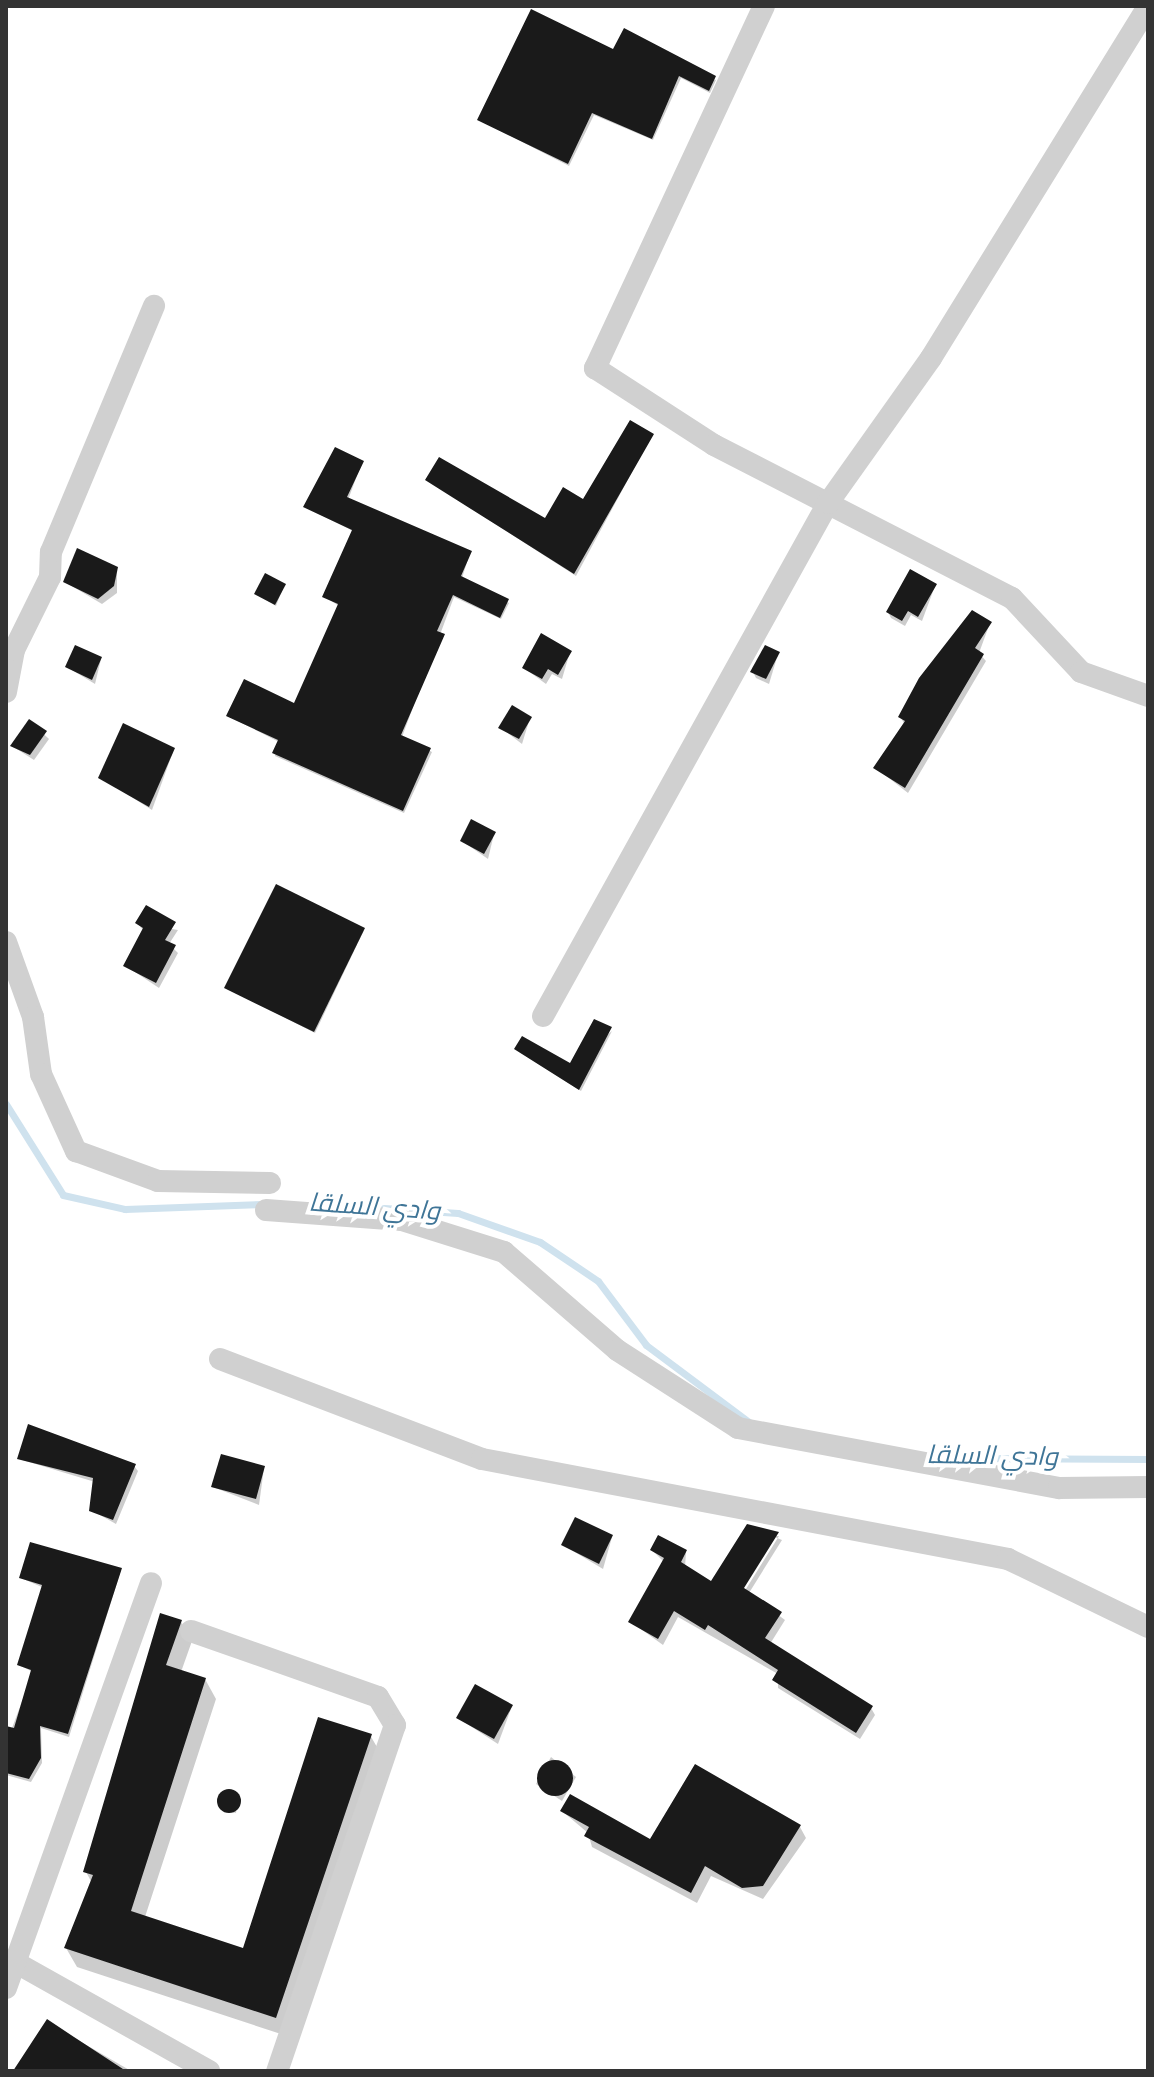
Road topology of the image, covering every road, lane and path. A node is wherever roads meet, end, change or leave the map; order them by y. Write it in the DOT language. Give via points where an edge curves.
graph roads {
  1 [pos="764,6"];
  2 [pos="1148,7"];
  3 [pos="154,306"];
  4 [pos="828,503"];
  5 [pos="6,692"];
  6 [pos="1148,696"];
  7 [pos="6,942"];
  8 [pos="543,1016"];
  9 [pos="270,1183"];
  10 [pos="266,1210"];
  11 [pos="220,1359"];
  12 [pos="1148,1487"];
  13 [pos="151,1583"];
  14 [pos="1148,1627"];
  15 [pos="191,1631"];
  16 [pos="13,1961"];
  17 [pos="6,1988"];
  18 [pos="209,2071"];
  19 [pos="277,2071"];
  1 -- 4 [label="street" via="595,368 714,445"];
  2 -- 4 [label="street" via="931,358"];
  3 -- 5 [label="street" via="51,552 50,577 14,650"];
  4 -- 6 [label="street" via="1012,598 1081,672"];
  4 -- 8 [label="street"];
  7 -- 9 [label="street" via="33,1017 41,1074 76,1151 158,1181"];
  10 -- 12 [label="street" via="402,1220 504,1252 617,1350 738,1428 1059,1488"];
  11 -- 14 [label="street" via="482,1459 1008,1559"];
  13 -- 16 [label="street"];
  15 -- 19 [label="street" via="378,1697 395,1725"];
  16 -- 17 [label="street"];
  16 -- 18 [label="street"];
}
